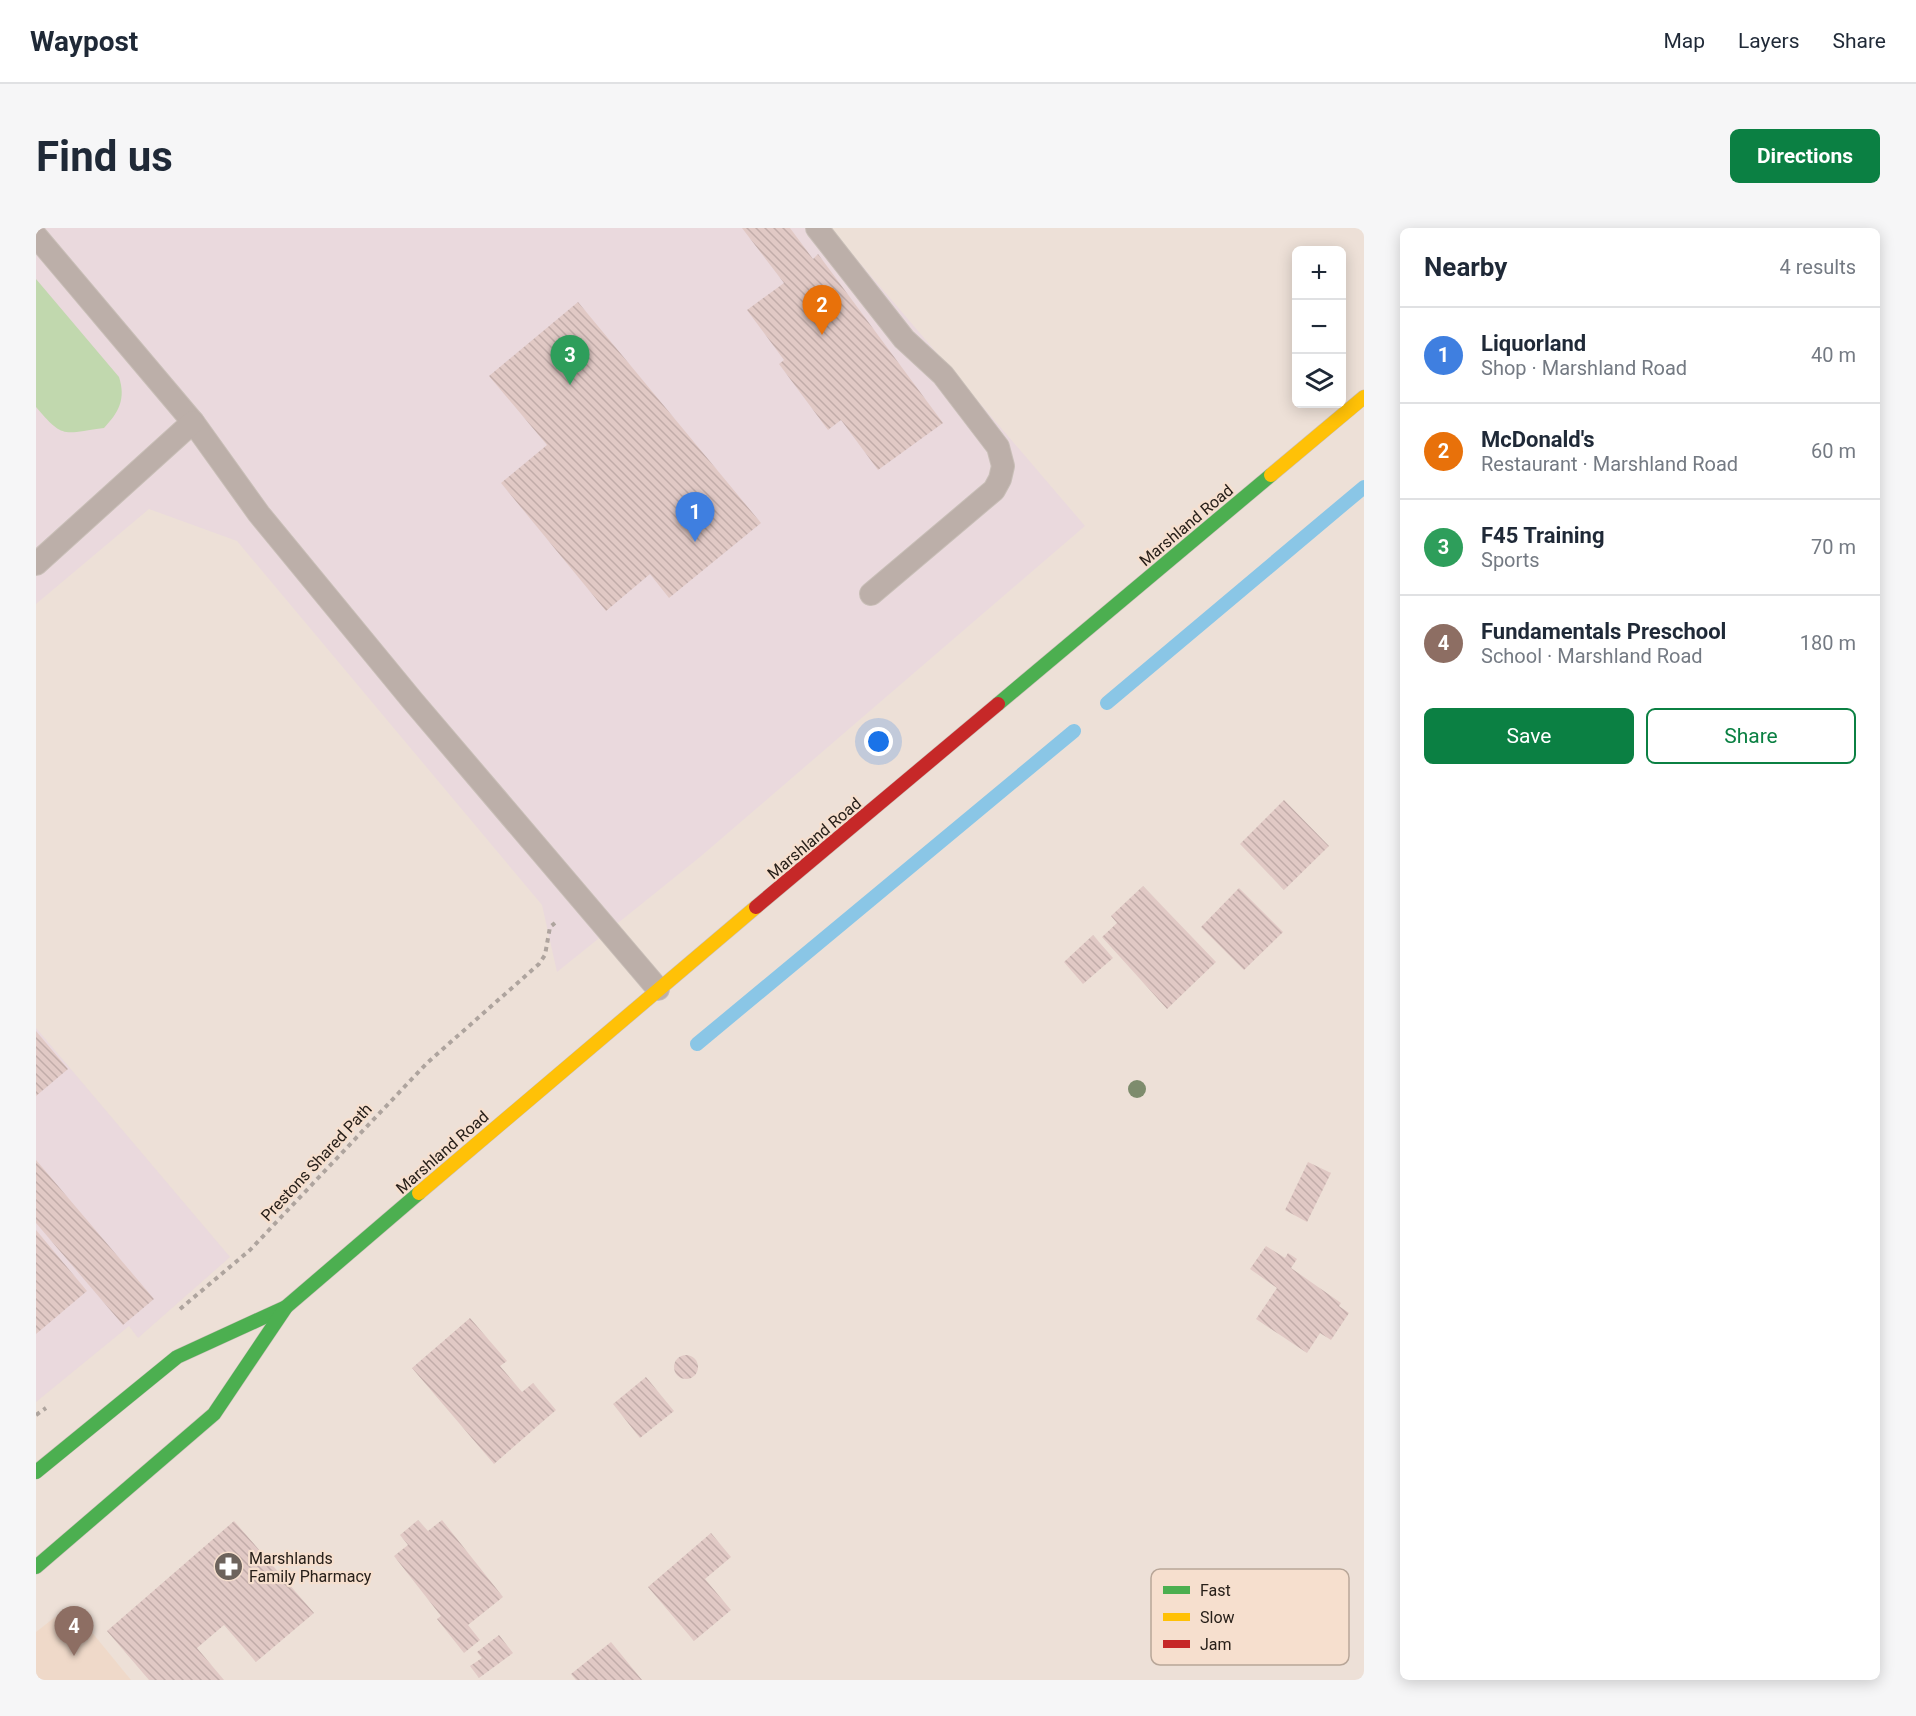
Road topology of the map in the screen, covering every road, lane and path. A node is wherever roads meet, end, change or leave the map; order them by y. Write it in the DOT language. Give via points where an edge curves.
graph roads {
  1 [pos="817,228"];
  2 [pos="36,236"];
  3 [pos="1364,397"];
  4 [pos="194,422"];
  5 [pos="36,564"];
  6 [pos="871,594"];
  7 [pos="585,901"];
  8 [pos="658,989"];
  9 [pos="286,1307"];
  10 [pos="179,1310"];
  11 [pos="56,1402"];
  12 [pos="36,1415"];
  13 [pos="40,1461"];
  14 [pos="36,1567"];
  1 -- 6 [label="lane" via="904,339 944,375 998,447 1003,466 994,490"];
  2 -- 4 [label="lane"];
  3 -- 8 [label="main road, Marshland Road"];
  4 -- 5 [label="lane"];
  4 -- 7 [label="lane" via="259,514 469,769"];
  7 -- 8 [label="lane"];
  7 -- 10 [label="path, Prestons Shared Path" via="550,927 545,955 539,964 427,1062 250,1250"];
  8 -- 9 [label="main road, Marshland Road"];
  9 -- 13 [label="main road, Marshland Road" via="177,1357"];
  9 -- 14 [label="main road, Marshland Road" via="214,1414"];
  11 -- 12 [label="path"];
}
